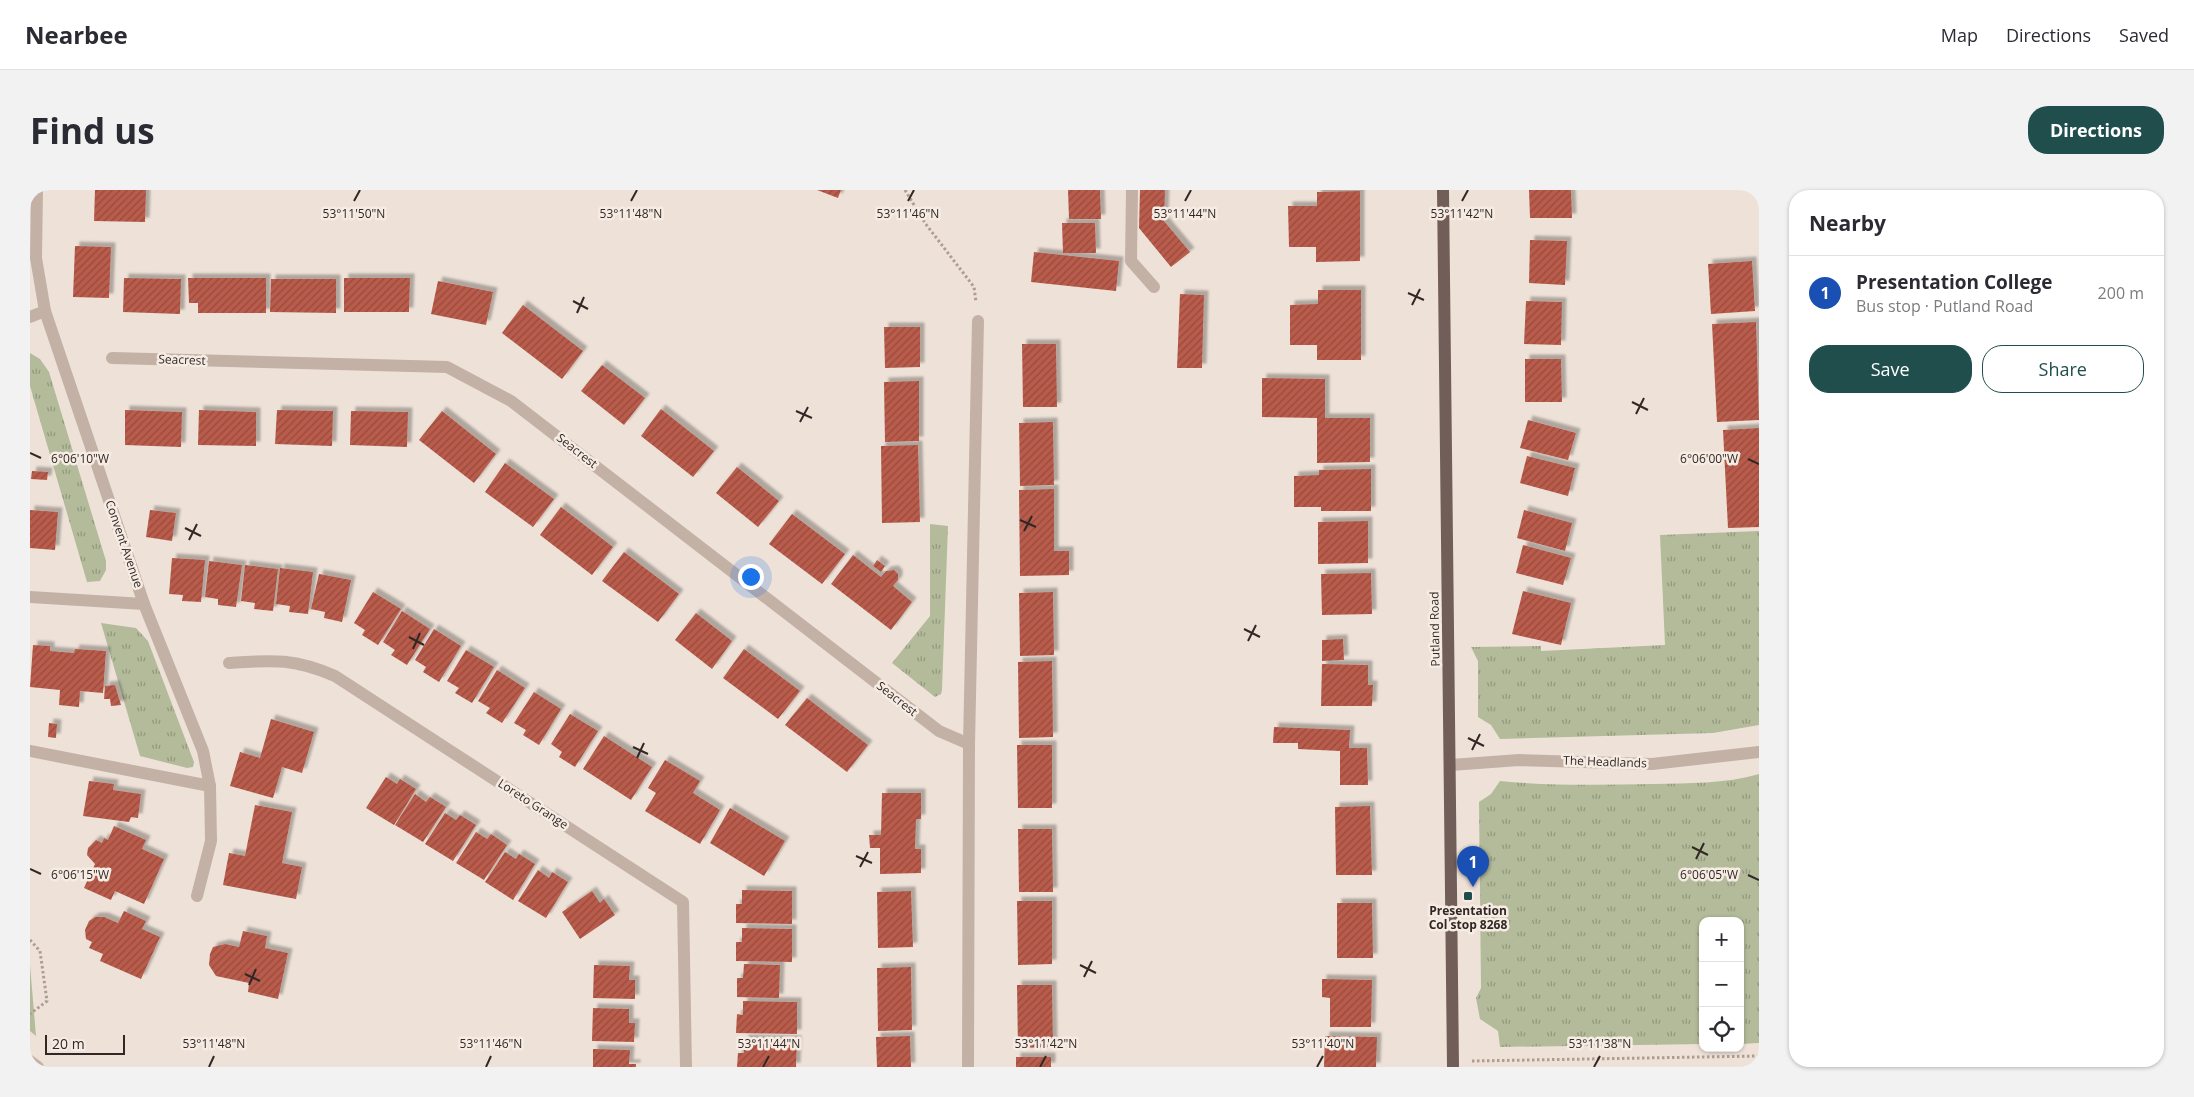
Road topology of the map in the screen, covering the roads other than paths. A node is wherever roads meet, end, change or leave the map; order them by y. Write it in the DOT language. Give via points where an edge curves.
graph roads {
  1 [pos="37,190"];
  2 [pos="1132,190"];
  3 [pos="1443,190"];
  4 [pos="1154,287"];
  5 [pos="46,311"];
  6 [pos="30,316"];
  7 [pos="978,321"];
  8 [pos="112,358"];
  9 [pos="30,597"];
  10 [pos="144,604"];
  11 [pos="229,663"];
  12 [pos="969,744"];
  13 [pos="30,751"];
  14 [pos="1759,752"];
  15 [pos="1451,765"];
  16 [pos="210,786"];
  17 [pos="197,896"];
  18 [pos="30,1061"];
  19 [pos="1453,1064"];
  20 [pos="38,1067"];
  21 [pos="686,1067"];
  22 [pos="968,1067"];
  1 -- 5 [label="street, Convent Avenue" via="36,258"];
  2 -- 4 [label="street" via="1131,261"];
  3 -- 15 [label="main road, Putland Road"];
  5 -- 6 [label="street"];
  5 -- 10 [label="street, Convent Avenue"];
  7 -- 12 [label="street"];
  8 -- 12 [label="street, Seacrest" via="447,367 511,401 939,731"];
  9 -- 10 [label="street"];
  10 -- 16 [label="street, Convent Avenue" via="203,751"];
  11 -- 21 [label="street, Loreto Grange" via="281,660 311,666 335,676 683,902"];
  12 -- 22 [label="street"];
  13 -- 16 [label="street"];
  14 -- 15 [label="street, The Headlands" via="1652,764 1519,760"];
  15 -- 19 [label="main road, Putland Road"];
  16 -- 17 [label="street, Convent Avenue" via="211,841"];
  18 -- 20 [label="street"];
}
